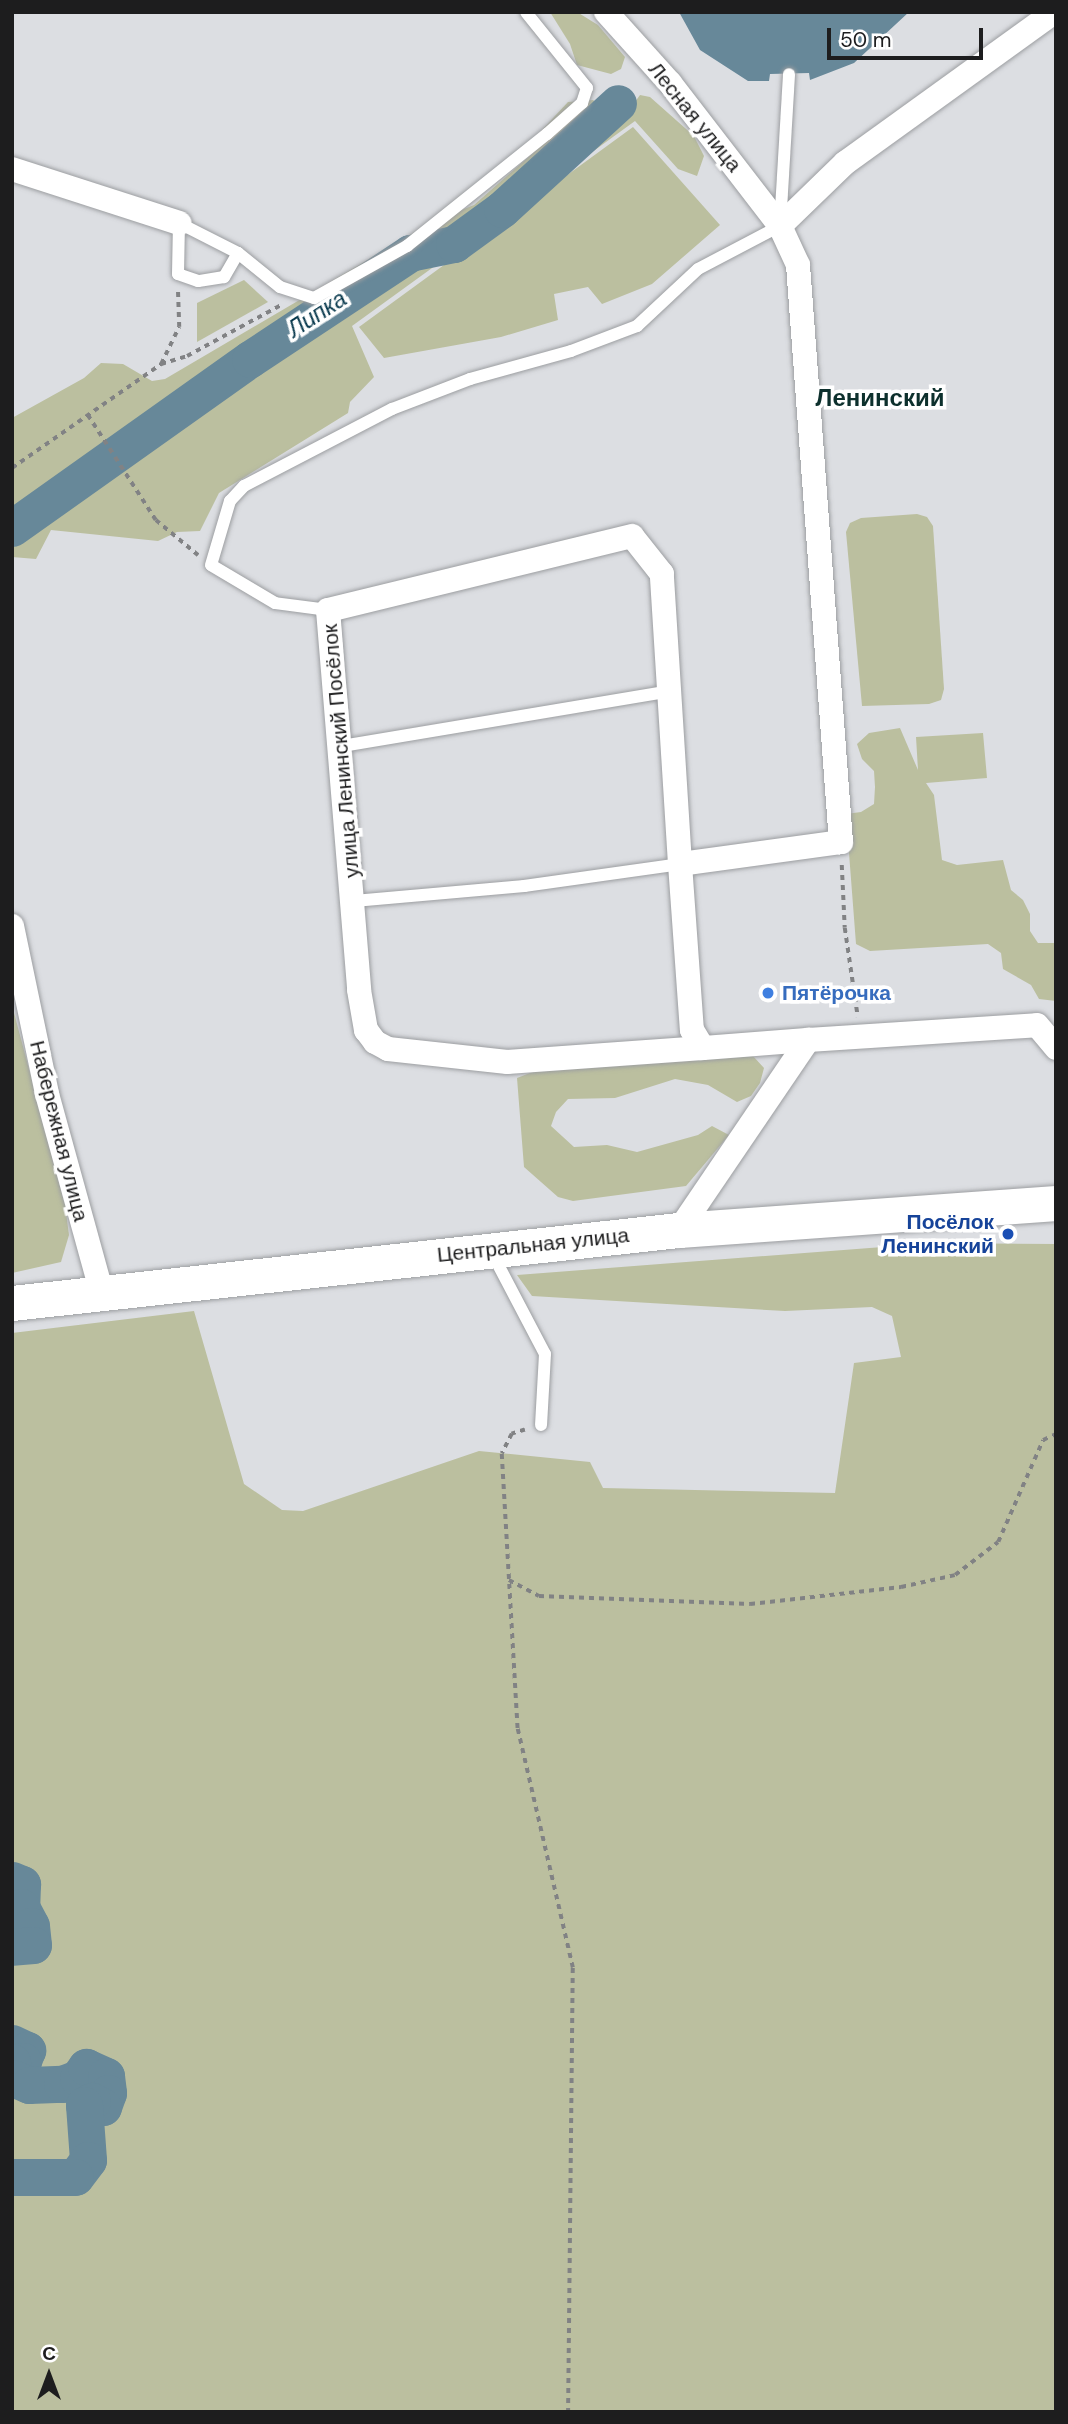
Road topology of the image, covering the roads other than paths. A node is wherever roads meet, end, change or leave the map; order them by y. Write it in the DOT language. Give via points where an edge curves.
graph roads {
  1 [pos="526,12"];
  2 [pos="606,12"];
  3 [pos="1055,12"];
  4 [pos="789,74"];
  5 [pos="12,169"];
  6 [pos="179,223"];
  7 [pos="780,226"];
  8 [pos="237,253"];
  9 [pos="328,610"];
  10 [pos="669,691"];
  11 [pos="342,746"];
  12 [pos="680,864"];
  13 [pos="354,901"];
  14 [pos="12,926"];
  15 [pos="1046,1025"];
  16 [pos="808,1040"];
  17 [pos="703,1048"];
  18 [pos="1056,1048"];
  19 [pos="1056,1203"];
  20 [pos="679,1230"];
  21 [pos="491,1250"];
  22 [pos="102,1293"];
  23 [pos="12,1303"];
  24 [pos="541,1425"];
  1 -- 8 [label="lane" via="579,73 587,88 582,103 407,246 314,298 280,287"];
  2 -- 7 [label="street, Лесная улица" via="670,83"];
  3 -- 7 [label="street" via="845,163"];
  4 -- 7 [label="lane"];
  5 -- 6 [label="street"];
  6 -- 8 [label="lane"];
  6 -- 8 [label="lane" via="178,274 198,281 224,277"];
  7 -- 9 [label="lane" via="698,269 637,326 392,409 244,486 230,502 211,565 275,603"];
  7 -- 12 [label="street, Лесная улица" via="798,265 841,842"];
  9 -- 10 [label="street, улица Ленинский Посёлок" via="632,536 662,575"];
  9 -- 11 [label="street, улица Ленинский Посёлок"];
  10 -- 11 [label="lane"];
  10 -- 12 [label="street, улица Ленинский Посёлок"];
  11 -- 13 [label="street, улица Ленинский Посёлок"];
  12 -- 13 [label="lane" via="524,886"];
  12 -- 17 [label="street, улица Ленинский Посёлок" via="692,1030"];
  13 -- 17 [label="street, улица Ленинский Посёлок" via="366,1030 388,1049 507,1062"];
  14 -- 22 [label="street, Набережная улица" via="47,1094"];
  15 -- 16 [label="street, улица Ленинский Посёлок"];
  15 -- 18 [label="street"];
  16 -- 17 [label="street, улица Ленинский Посёлок"];
  16 -- 20 [label="street"];
  19 -- 20 [label="main road, Центральная улица"];
  20 -- 21 [label="main road, Центральная улица"];
  21 -- 22 [label="main road, Центральная улица"];
  21 -- 24 [label="lane" via="545,1354"];
  22 -- 23 [label="main road, Центральная улица"];
}
